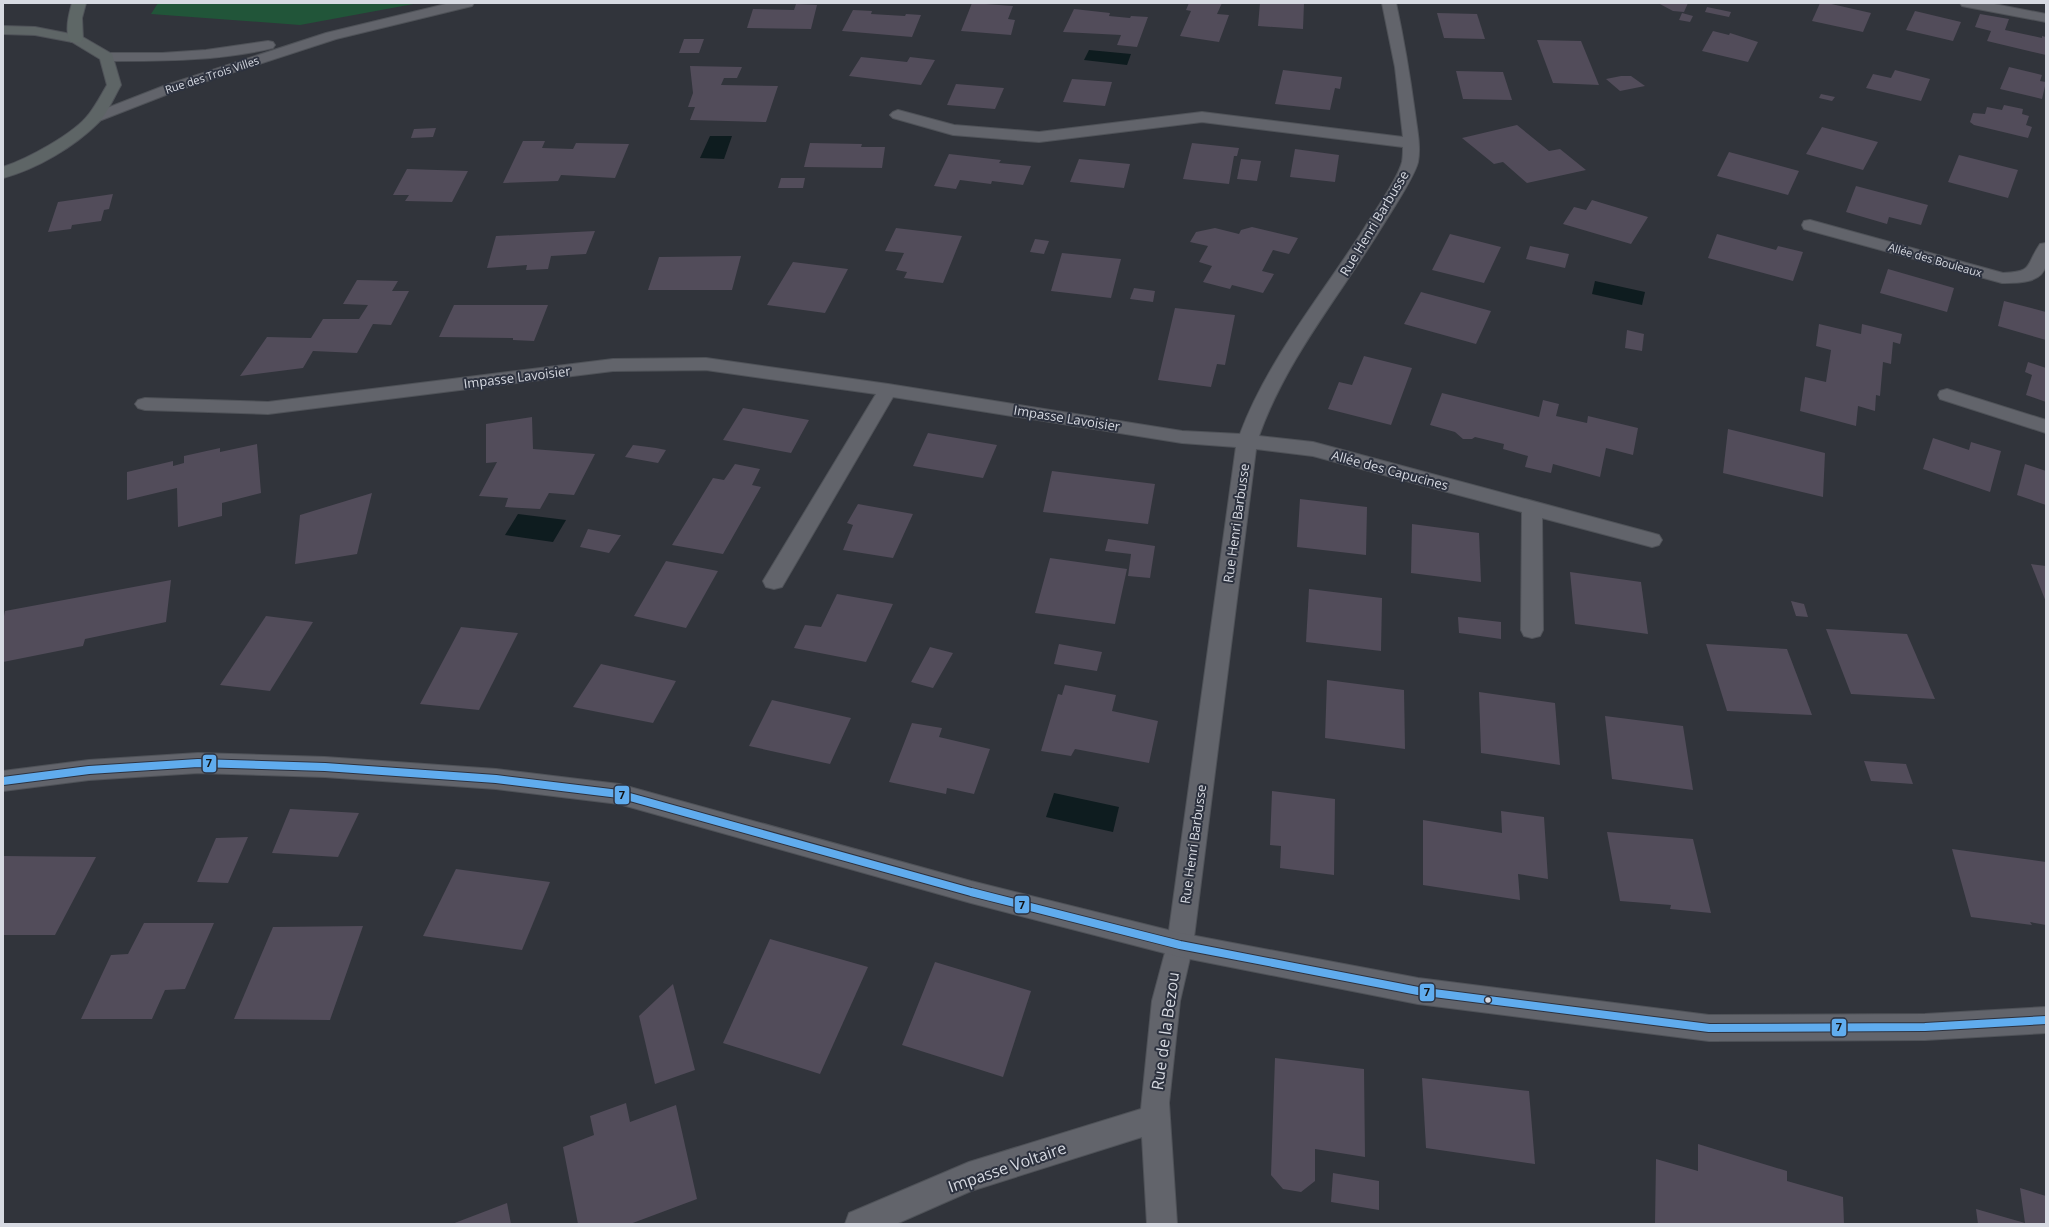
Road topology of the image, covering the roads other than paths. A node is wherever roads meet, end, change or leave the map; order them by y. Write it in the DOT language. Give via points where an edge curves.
graph roads {
  1 [pos="79,3"];
  2 [pos="467,3"];
  3 [pos="1389,3"];
  4 [pos="1967,3"];
  5 [pos="2046,18"];
  6 [pos="3,30"];
  7 [pos="331,36"];
  8 [pos="76,39"];
  9 [pos="107,57"];
  10 [pos="898,115"];
  11 [pos="94,118"];
  12 [pos="1411,144"];
  13 [pos="3,174"];
  14 [pos="1810,225"];
  15 [pos="2046,248"];
  16 [pos="888,390"];
  17 [pos="1947,395"];
  18 [pos="145,404"];
  19 [pos="2046,427"];
  20 [pos="1247,441"];
  21 [pos="1532,508"];
  22 [pos="1652,540"];
  23 [pos="774,581"];
  24 [pos="1532,630"];
  25 [pos="3,781"];
  26 [pos="1180,945"];
  27 [pos="2046,1020"];
  28 [pos="1157,1118"];
  29 [pos="860,1224"];
  30 [pos="1162,1224"];
  1 -- 8 [label="highway" via="75,18"];
  2 -- 7 [label="street, Rue des Trois Villes"];
  3 -- 12 [label="street, Rue Henri Barbusse" via="1402,67"];
  4 -- 5 [label="street"];
  6 -- 8 [label="main road" via="35,30"];
  7 -- 9 [label="street, Rue des Trois Villes" via="206,54"];
  7 -- 11 [label="street, Rue des Trois Villes" via="171,88"];
  8 -- 9 [label="main road"];
  9 -- 11 [label="main road" via="114,85"];
  10 -- 12 [label="street" via="953,130 1038,137 1202,117"];
  11 -- 13 [label="main road" via="65,142"];
  12 -- 20 [label="street, Rue Henri Barbusse" via="1410,162 1402,179 1348,268 1281,367 1259,408"];
  14 -- 15 [label="street, Allée des Bouleaux" via="2002,278 2026,278 2038,269"];
  16 -- 18 [label="street, Impasse Lavoisier" via="706,364 613,364 268,408"];
  16 -- 20 [label="street, Impasse Lavoisier" via="1182,437"];
  16 -- 23 [label="street"];
  17 -- 19 [label="street"];
  20 -- 21 [label="street, Allée des Capucines" via="1313,449"];
  20 -- 26 [label="street, Rue Henri Barbusse"];
  21 -- 22 [label="street, Allée des Capucines"];
  21 -- 24 [label="street"];
  25 -- 26 [label="street" via="89,770 198,763 325,767 496,779 619,794 905,874"];
  26 -- 27 [label="street" via="1418,991 1709,1028 1925,1027"];
  26 -- 28 [label="street, Rue de la Bezou" via="1166,1001 1165,1027 1156,1083"];
  28 -- 29 [label="street, Impasse Voltaire" via="969,1177"];
  28 -- 30 [label="street, Rue de la Bezou"];
}
